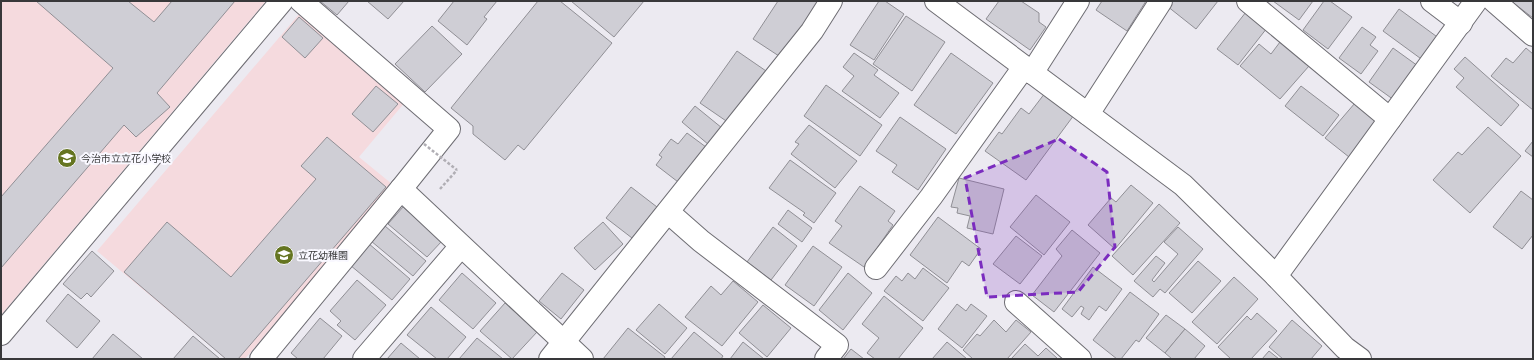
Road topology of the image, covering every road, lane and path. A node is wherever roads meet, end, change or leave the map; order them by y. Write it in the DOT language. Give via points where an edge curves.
graph roads {
  1 [pos="282,1"];
  2 [pos="301,1"];
  3 [pos="830,1"];
  4 [pos="936,1"];
  5 [pos="1078,1"];
  6 [pos="1161,1"];
  7 [pos="1248,1"];
  8 [pos="1432,1"];
  9 [pos="1476,1"];
  10 [pos="1494,1"];
  11 [pos="1461,23"];
  12 [pos="1533,35"];
  13 [pos="1028,70"];
  14 [pos="1088,114"];
  15 [pos="1390,119"];
  16 [pos="424,144"];
  17 [pos="457,170"];
  18 [pos="401,189"];
  19 [pos="668,212"];
  20 [pos="461,246"];
  21 [pos="876,268"];
  22 [pos="1276,276"];
  23 [pos="1016,302"];
  24 [pos="1,334"];
  25 [pos="557,351"];
  26 [pos="1347,355"];
  27 [pos="260,359"];
  28 [pos="364,359"];
  29 [pos="582,359"];
  30 [pos="826,359"];
  31 [pos="1080,359"];
  1 -- 24 [label="street"];
  2 -- 18 [label="street" via="450,129"];
  3 -- 19 [label="street" via="812,31"];
  4 -- 13 [label="street"];
  5 -- 13 [label="street"];
  6 -- 14 [label="street"];
  7 -- 15 [label="street"];
  8 -- 11 [label="street"];
  9 -- 11 [label="street"];
  10 -- 12 [label="street"];
  11 -- 15 [label="street"];
  13 -- 14 [label="street"];
  13 -- 21 [label="street"];
  14 -- 22 [label="street" via="1183,185"];
  15 -- 22 [label="street"];
  16 -- 17 [label="path, bridge"];
  18 -- 20 [label="street"];
  18 -- 27 [label="street"];
  19 -- 25 [label="street"];
  19 -- 30 [label="street" via="837,346"];
  20 -- 25 [label="street"];
  20 -- 28 [label="street"];
  22 -- 26 [label="street"];
  23 -- 31 [label="street"];
  25 -- 29 [label="street"];
}
